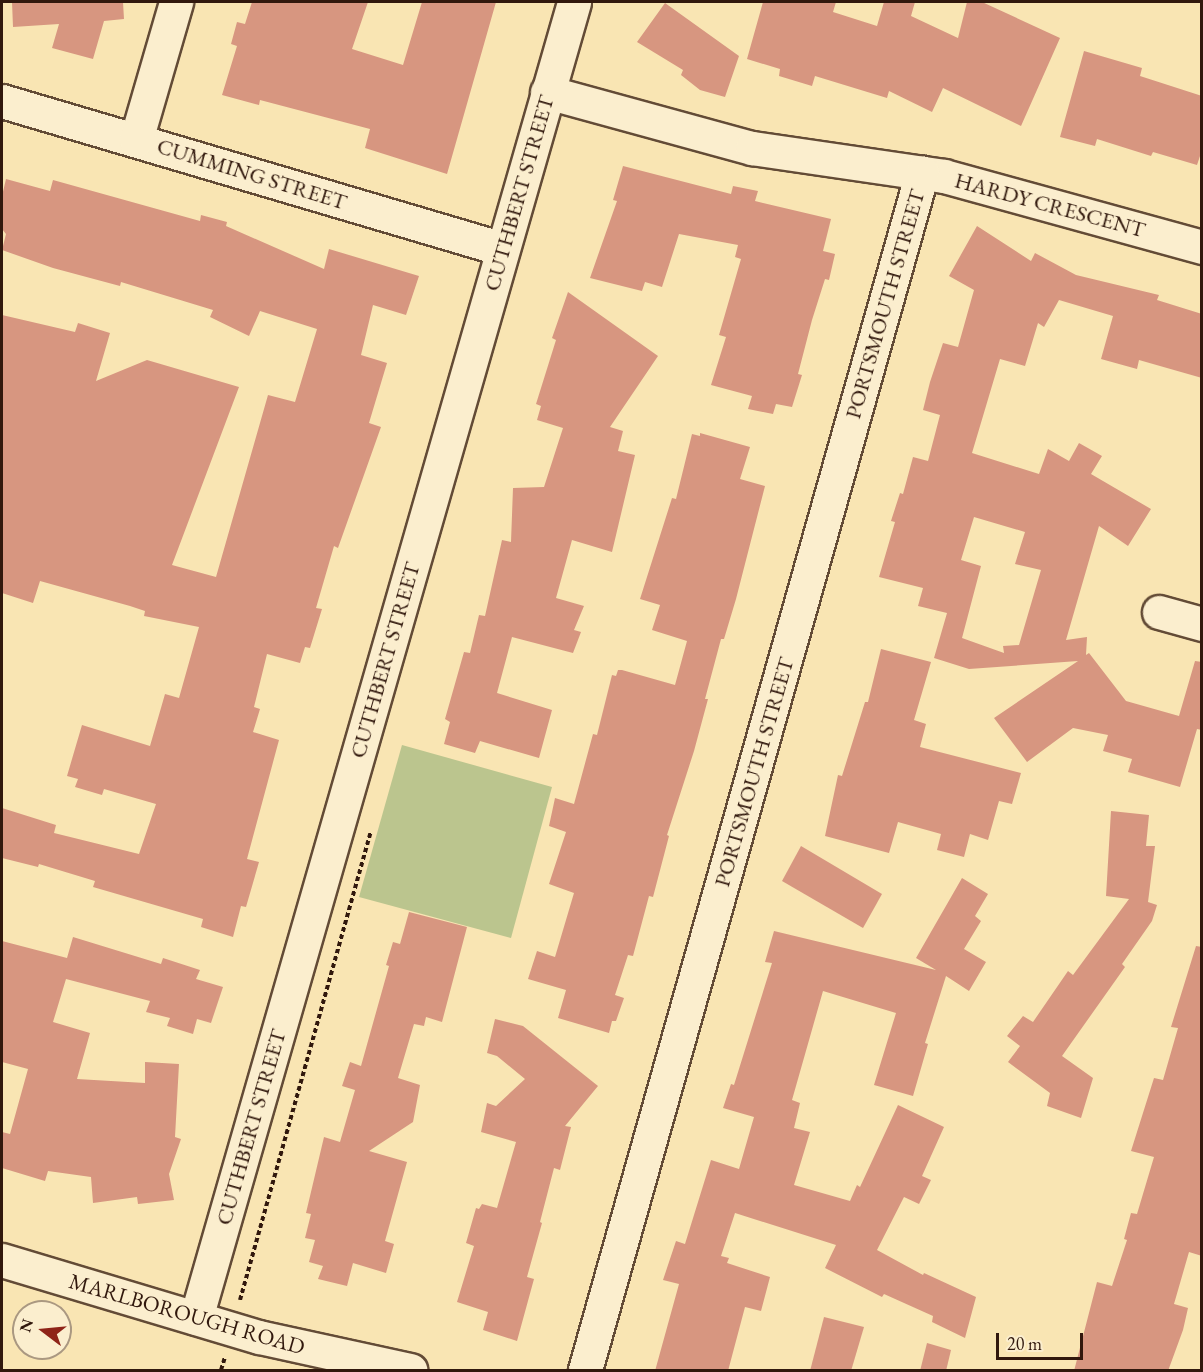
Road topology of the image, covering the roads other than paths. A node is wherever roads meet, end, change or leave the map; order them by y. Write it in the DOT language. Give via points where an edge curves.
graph roads {
  1 [pos="176,2"];
  2 [pos="574,2"];
  3 [pos="547,92"];
  4 [pos="2,101"];
  5 [pos="136,140"];
  6 [pos="921,173"];
  7 [pos="1202,247"];
  8 [pos="503,249"];
  9 [pos="1159,612"];
  10 [pos="1202,624"];
  11 [pos="2,1260"];
  12 [pos="196,1318"];
  13 [pos="410,1371"];
  14 [pos="585,1371"];
  1 -- 5 [label="street"];
  2 -- 3 [label="street, CUTHBERT STREET"];
  3 -- 6 [label="street, HARDY CRESCENT" via="741,146"];
  3 -- 8 [label="street, CUTHBERT STREET"];
  4 -- 5 [label="street, CUMMING STREET"];
  5 -- 8 [label="street, CUMMING STREET"];
  6 -- 7 [label="street, HARDY CRESCENT" via="971,182"];
  6 -- 14 [label="street, PORTSMOUTH STREET"];
  8 -- 12 [label="street, CUTHBERT STREET"];
  9 -- 10 [label="street"];
  11 -- 12 [label="street, MARLBOROUGH ROAD"];
  12 -- 13 [label="street, MARLBOROUGH ROAD" via="259,1337"];
}
